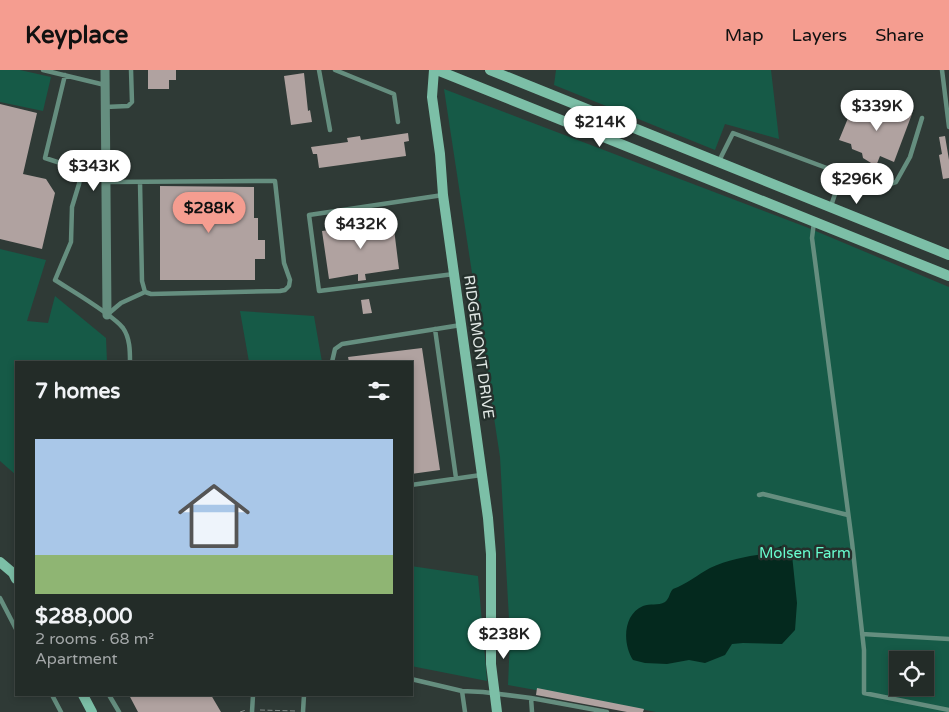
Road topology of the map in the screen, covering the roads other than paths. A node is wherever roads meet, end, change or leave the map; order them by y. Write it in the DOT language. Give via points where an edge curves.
graph roads {
  1 [pos="43,70"];
  2 [pos="105,70"];
  3 [pos="131,70"];
  4 [pos="319,70"];
  5 [pos="335,70"];
  6 [pos="435,70"];
  7 [pos="490,70"];
  8 [pos="942,70"];
  9 [pos="65,75"];
  10 [pos="105,85"];
  11 [pos="105,106"];
  12 [pos="922,118"];
  13 [pos="398,122"];
  14 [pos="949,127"];
  15 [pos="330,130"];
  16 [pos="719,163"];
  17 [pos="106,169"];
  18 [pos="82,170"];
  19 [pos="842,173"];
  20 [pos="106,182"];
  21 [pos="140,182"];
  22 [pos="443,195"];
  23 [pos="830,208"];
  24 [pos="818,224"];
  25 [pos="949,255"];
  26 [pos="454,274"];
  27 [pos="949,276"];
  28 [pos="144,292"];
  29 [pos="107,315"];
  30 [pos="461,326"];
  31 [pos="436,329"];
  32 [pos="130,361"];
  33 [pos="332,361"];
  34 [pos="482,475"];
  35 [pos="456,478"];
  36 [pos="413,485"];
  37 [pos="759,494"];
  38 [pos="848,514"];
  39 [pos="0,562"];
  40 [pos="15,577"];
  41 [pos="0,598"];
  42 [pos="15,627"];
  43 [pos="862,634"];
  44 [pos="949,639"];
  45 [pos="413,680"];
  46 [pos="462,691"];
  47 [pos="495,694"];
  48 [pos="53,696"];
  49 [pos="84,696"];
  50 [pos="110,696"];
  51 [pos="253,696"];
  52 [pos="304,696"];
  53 [pos="531,698"];
  54 [pos="949,710"];
  55 [pos="252,711"];
  56 [pos="61,712"];
  57 [pos="92,712"];
  58 [pos="119,712"];
  59 [pos="303,712"];
  60 [pos="465,712"];
  61 [pos="496,712"];
  62 [pos="532,712"];
  63 [pos="607,712"];
  1 -- 9 [label="lane"];
  2 -- 10 [label="street"];
  3 -- 11 [label="lane" via="132,102 128,106"];
  4 -- 15 [label="lane"];
  5 -- 13 [label="lane" via="394,94"];
  6 -- 22 [label="main road, RIDGEMONT DRIVE" via="432,97"];
  6 -- 24 [label="main road"];
  7 -- 16 [label="main road"];
  8 -- 14 [label="lane"];
  9 -- 10 [label="lane"];
  9 -- 18 [label="lane" via="46,158"];
  10 -- 11 [label="street"];
  11 -- 17 [label="street"];
  12 -- 19 [label="lane" via="910,157 896,182 884,186"];
  16 -- 19 [label="lane" via="733,133"];
  16 -- 23 [label="main road"];
  17 -- 18 [label="lane"];
  17 -- 20 [label="street"];
  18 -- 29 [label="lane" via="72,207 71,242 55,280"];
  19 -- 23 [label="lane"];
  20 -- 21 [label="lane"];
  20 -- 29 [label="street"];
  21 -- 28 [label="lane"];
  21 -- 28 [label="lane" via="275,180 284,263 290,280 289,286 280,291"];
  22 -- 26 [label="main road, RIDGEMONT DRIVE"];
  22 -- 26 [label="lane" via="309,215 319,291"];
  23 -- 24 [label="main road"];
  23 -- 25 [label="main road"];
  24 -- 27 [label="main road"];
  24 -- 38 [label="lane" via="812,238"];
  26 -- 30 [label="main road, RIDGEMONT DRIVE"];
  28 -- 29 [label="lane" via="121,303"];
  29 -- 32 [label="lane" via="123,329 130,346"];
  30 -- 31 [label="lane"];
  30 -- 34 [label="main road, RIDGEMONT DRIVE"];
  31 -- 33 [label="lane" via="342,344 335,349"];
  31 -- 35 [label="lane"];
  34 -- 35 [label="lane"];
  34 -- 47 [label="main road, RIDGEMONT DRIVE" via="491,554 491,664"];
  35 -- 36 [label="lane"];
  37 -- 38 [label="lane"];
  38 -- 43 [label="lane"];
  39 -- 40 [label="main road"];
  41 -- 42 [label="lane"];
  43 -- 44 [label="lane"];
  43 -- 54 [label="lane" via="864,693"];
  45 -- 46 [label="lane"];
  46 -- 47 [label="lane"];
  46 -- 60 [label="lane"];
  47 -- 53 [label="lane"];
  47 -- 61 [label="main road, RIDGEMONT DRIVE"];
  48 -- 56 [label="lane"];
  49 -- 57 [label="main road"];
  50 -- 58 [label="lane"];
  51 -- 55 [label="lane"];
  52 -- 59 [label="lane"];
  53 -- 62 [label="lane"];
  53 -- 63 [label="lane"];
}
